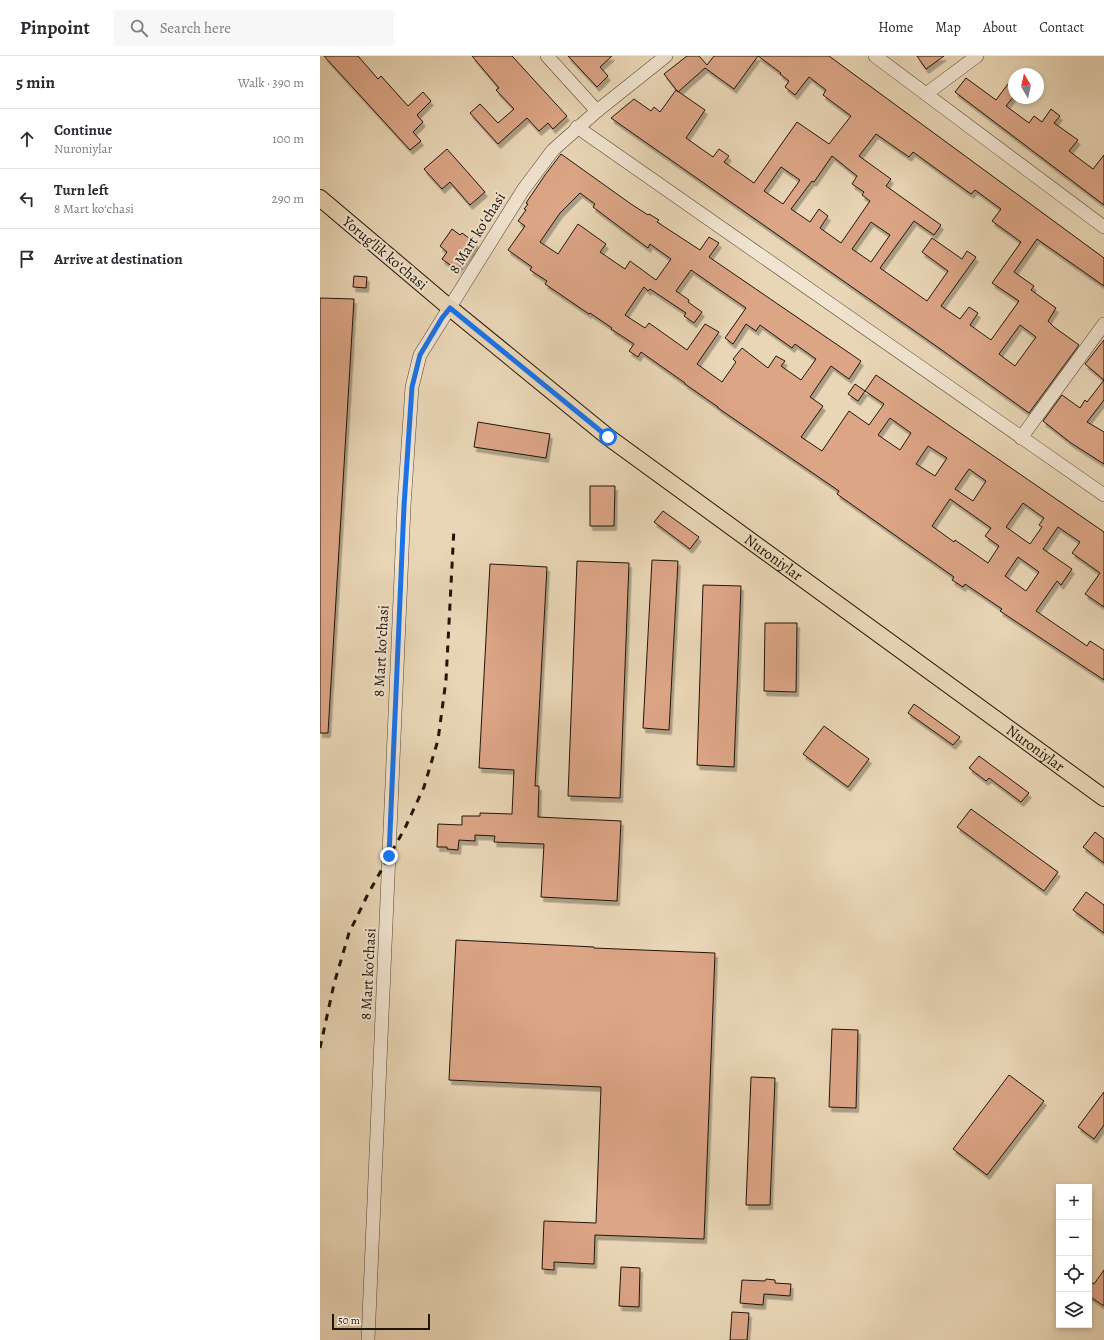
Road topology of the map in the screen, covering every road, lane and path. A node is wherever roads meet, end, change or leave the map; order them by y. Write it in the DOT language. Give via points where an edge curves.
graph roads {
  1 [pos="547,56"];
  2 [pos="666,56"];
  3 [pos="875,56"];
  4 [pos="977,56"];
  5 [pos="926,94"];
  6 [pos="597,111"];
  7 [pos="577,127"];
  8 [pos="320,198"];
  9 [pos="1104,227"];
  10 [pos="450,308"];
  11 [pos="1104,324"];
  12 [pos="1021,438"];
  13 [pos="1104,495"];
  14 [pos="1104,798"];
  15 [pos="368,1340"];
  1 -- 6 [label="street"];
  2 -- 6 [label="street, 8 Mart koʻchasi"];
  3 -- 5 [label="street"];
  4 -- 5 [label="street"];
  5 -- 9 [label="street"];
  6 -- 7 [label="street, 8 Mart koʻchasi"];
  7 -- 10 [label="street, 8 Mart koʻchasi" via="553,150 523,190"];
  7 -- 12 [label="street"];
  8 -- 10 [label="main road, Yorug'lik koʻchasi"];
  10 -- 14 [label="main road, Nuroniylar" via="608,437"];
  10 -- 15 [label="street, 8 Mart koʻchasi" via="420,355 412,387 404,506"];
  11 -- 12 [label="street"];
  12 -- 13 [label="street"];
}
